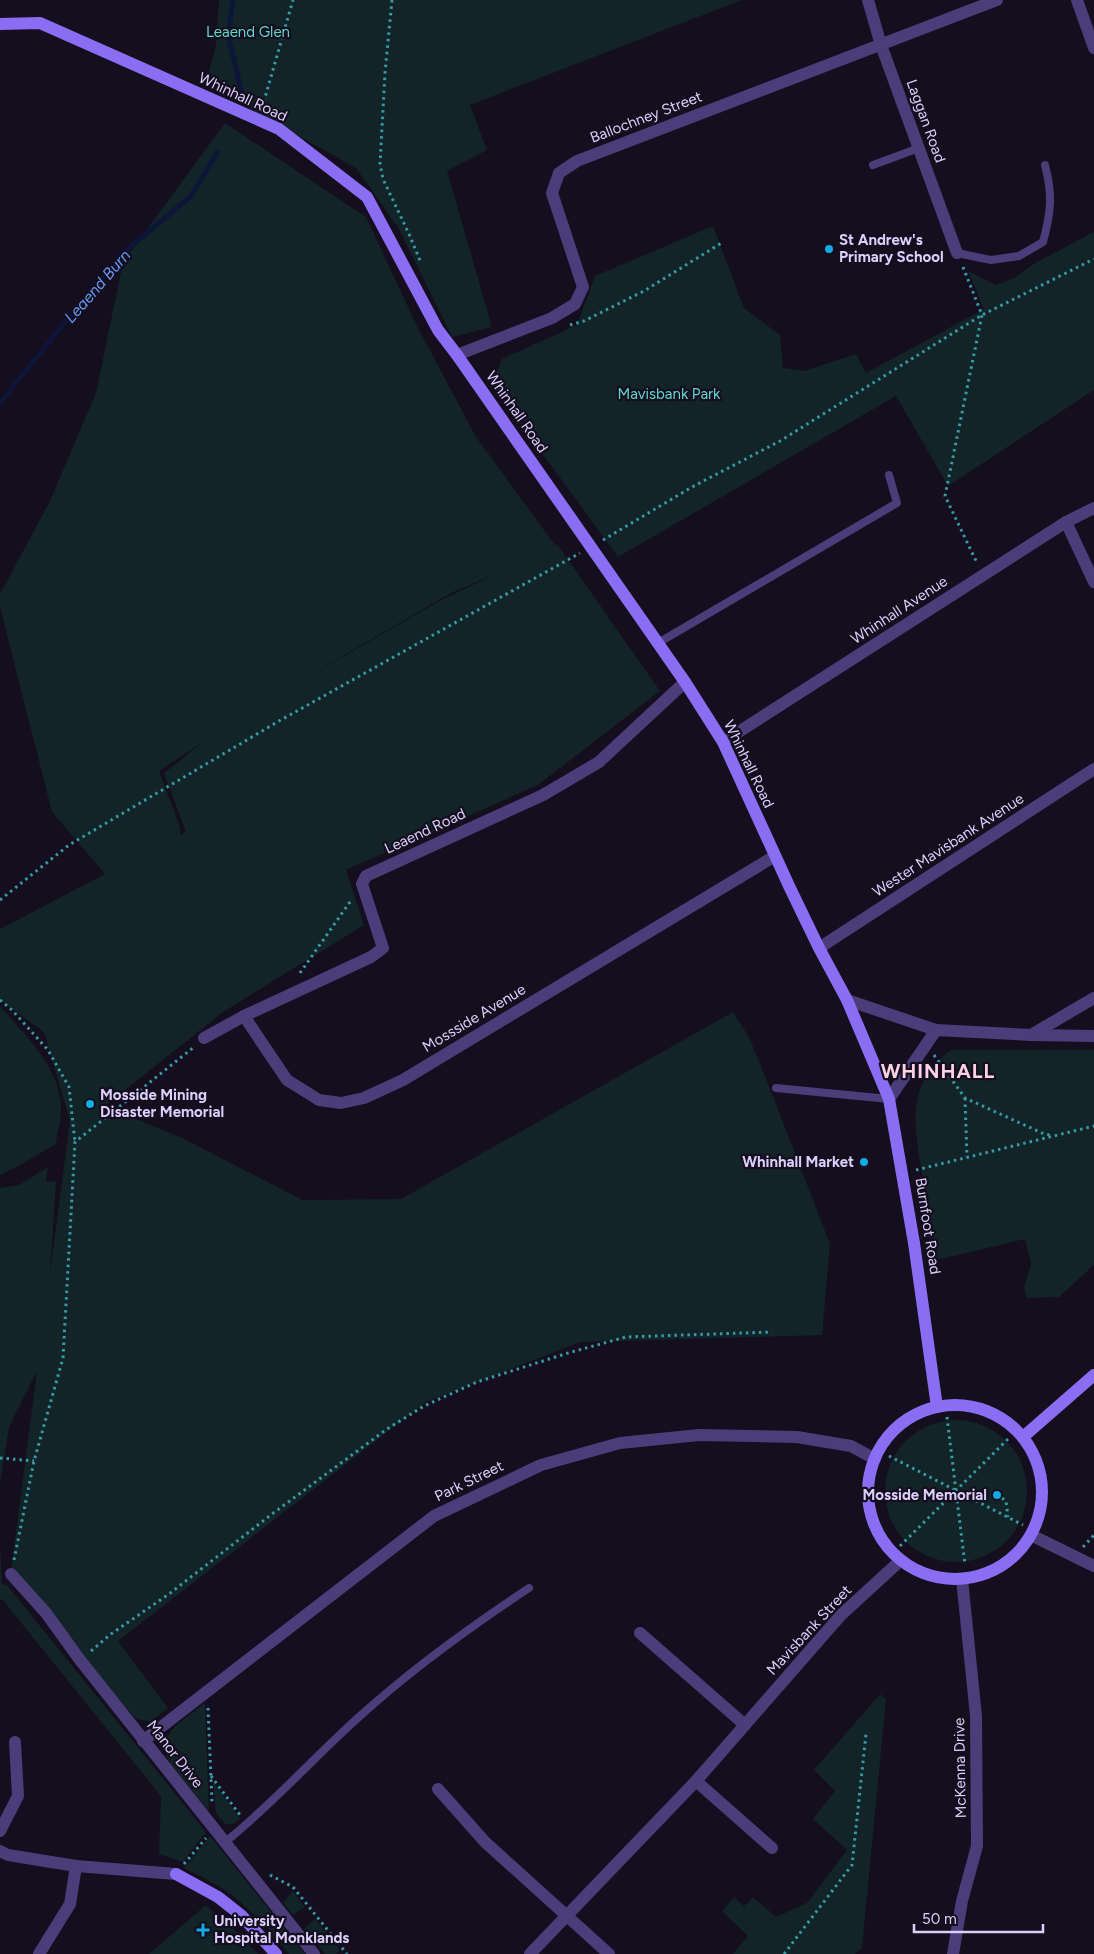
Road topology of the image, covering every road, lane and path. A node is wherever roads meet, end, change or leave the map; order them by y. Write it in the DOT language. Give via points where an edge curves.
graph roads {
  1 [pos="293,0"];
  2 [pos="392,0"];
  3 [pos="868,0"];
  4 [pos="997,0"];
  5 [pos="1077,0"];
  6 [pos="0,24"];
  7 [pos="881,45"];
  8 [pos="1094,48"];
  9 [pos="258,120"];
  10 [pos="919,148"];
  11 [pos="873,165"];
  12 [pos="1045,165"];
  13 [pos="723,242"];
  14 [pos="957,253"];
  15 [pos="1094,259"];
  16 [pos="423,270"];
  17 [pos="561,313"];
  18 [pos="982,315"];
  19 [pos="457,355"];
  20 [pos="889,475"];
  21 [pos="1094,508"];
  22 [pos="1066,522"];
  23 [pos="591,547"];
  24 [pos="983,575"];
  25 [pos="1094,582"];
  26 [pos="658,643"];
  27 [pos="685,682"];
  28 [pos="723,742"];
  29 [pos="1094,769"];
  30 [pos="775,856"];
  31 [pos="362,884"];
  32 [pos="0,900"];
  33 [pos="819,948"];
  34 [pos="298,976"];
  35 [pos="1094,998"];
  36 [pos="0,1000"];
  37 [pos="847,1000"];
  38 [pos="244,1016"];
  39 [pos="936,1030"];
  40 [pos="1031,1035"];
  41 [pos="1094,1036"];
  42 [pos="204,1038"];
  43 [pos="926,1045"];
  44 [pos="870,1054"];
  45 [pos="776,1088"];
  46 [pos="965,1098"];
  47 [pos="889,1099"];
  48 [pos="1094,1126"];
  49 [pos="1054,1136"];
  50 [pos="76,1142"];
  51 [pos="967,1157"];
  52 [pos="903,1173"];
  53 [pos="772,1332"];
  54 [pos="1094,1375"];
  55 [pos="942,1407"];
  56 [pos="1020,1434"];
  57 [pos="877,1455"];
  58 [pos="0,1458"];
  59 [pos="34,1461"];
  60 [pos="956,1490"];
  61 [pos="1002,1498"];
  62 [pos="1008,1517"];
  63 [pos="1032,1533"];
  64 [pos="897,1557"];
  65 [pos="1094,1566"];
  66 [pos="11,1574"];
  67 [pos="964,1578"];
  68 [pos="529,1588"];
  69 [pos="640,1633"];
  70 [pos="80,1660"];
  71 [pos="207,1691"];
  72 [pos="745,1725"];
  73 [pos="866,1734"];
  74 [pos="144,1741"];
  75 [pos="15,1742"];
  76 [pos="211,1776"];
  77 [pos="696,1781"];
  78 [pos="438,1789"];
  79 [pos="246,1824"];
  80 [pos="213,1829"];
  81 [pos="0,1831"];
  82 [pos="224,1842"];
  83 [pos="772,1848"];
  84 [pos="0,1851"];
  85 [pos="76,1866"];
  86 [pos="262,1870"];
  87 [pos="176,1874"];
  88 [pos="567,1914"];
  89 [pos="39,1954"];
  90 [pos="276,1954"];
  91 [pos="314,1954"];
  92 [pos="347,1954"];
  93 [pos="530,1954"];
  94 [pos="609,1954"];
  95 [pos="784,1954"];
  96 [pos="953,1954"];
  1 -- 9 [label="path"];
  2 -- 16 [label="path" via="380,164 383,179 410,234"];
  3 -- 7 [label="street, Laggan Road"];
  4 -- 7 [label="street, Ballochney Street"];
  5 -- 8 [label="street"];
  6 -- 9 [label="street, Whinhall Road" via="40,23"];
  7 -- 10 [label="street, Laggan Road"];
  7 -- 17 [label="street, Ballochney Street" via="577,161 559,173 552,193 583,287 575,304"];
  9 -- 19 [label="street, Whinhall Road" via="279,129 367,197 438,330"];
  10 -- 11 [label="lane"];
  10 -- 14 [label="street, Laggan Road"];
  12 -- 14 [label="lane" via="1050,184 1050,212 1043,242 1018,256 991,260"];
  13 -- 17 [label="path" via="644,290 584,321 567,326"];
  14 -- 18 [label="path"];
  15 -- 18 [label="path"];
  17 -- 19 [label="street, Ballochney Street"];
  18 -- 23 [label="path" via="780,441 692,487"];
  18 -- 24 [label="path" via="945,496"];
  19 -- 23 [label="street, Whinhall Road"];
  20 -- 26 [label="lane" via="897,503"];
  21 -- 22 [label="street, Whinhall Avenue"];
  22 -- 24 [label="street, Whinhall Avenue"];
  22 -- 25 [label="street"];
  23 -- 26 [label="street, Whinhall Road"];
  23 -- 32 [label="path" via="279,721 69,845"];
  24 -- 28 [label="street, Whinhall Avenue"];
  26 -- 27 [label="street, Whinhall Road"];
  27 -- 28 [label="street, Whinhall Road"];
  27 -- 31 [label="street, Leaend Road" via="599,762 543,795 366,876"];
  28 -- 30 [label="street, Whinhall Road"];
  29 -- 33 [label="street, Wester Mavisbank Avenue"];
  30 -- 33 [label="street, Whinhall Road"];
  30 -- 38 [label="street, Mossside Avenue" via="402,1080 364,1098 341,1103 319,1100 303,1091 287,1080"];
  31 -- 34 [label="path"];
  31 -- 38 [label="street" via="383,948 371,957"];
  33 -- 37 [label="street, Whinhall Road"];
  35 -- 40 [label="street"];
  36 -- 50 [label="path" via="48,1050 69,1087"];
  37 -- 39 [label="street"];
  37 -- 44 [label="street, Whinhall Road"];
  38 -- 42 [label="street"];
  39 -- 40 [label="street"];
  39 -- 43 [label="street"];
  40 -- 41 [label="street"];
  42 -- 50 [label="path"];
  43 -- 46 [label="path"];
  43 -- 47 [label="street"];
  44 -- 47 [label="street, Burnfoot Road"];
  45 -- 47 [label="lane"];
  46 -- 49 [label="path"];
  46 -- 51 [label="path"];
  47 -- 52 [label="street, Burnfoot Road"];
  48 -- 49 [label="path"];
  49 -- 51 [label="path"];
  50 -- 59 [label="path" via="63,1358"];
  51 -- 52 [label="path"];
  52 -- 55 [label="street, Burnfoot Road"];
  53 -- 70 [label="path" via="626,1336 476,1382 424,1406 387,1429"];
  54 -- 56 [label="street"];
  55 -- 56 [label="street" via="964,1406 990,1413"];
  55 -- 57 [label="street" via="922,1412 902,1424"];
  55 -- 60 [label="path"];
  56 -- 60 [label="path"];
  56 -- 63 [label="street" via="1034,1454 1040,1470 1042,1503"];
  57 -- 60 [label="path"];
  57 -- 64 [label="street" via="869,1483 870,1509 878,1532"];
  57 -- 71 [label="street, Park Street" via="851,1446 797,1437 699,1434 620,1443 541,1465 434,1516"];
  58 -- 59 [label="path"];
  59 -- 66 [label="path"];
  60 -- 62 [label="path"];
  60 -- 64 [label="path"];
  60 -- 67 [label="path"];
  61 -- 62 [label="path" via="1006,1501"];
  62 -- 63 [label="path"];
  63 -- 65 [label="street"];
  63 -- 67 [label="street" via="1017,1554 992,1572"];
  64 -- 67 [label="street" via="926,1574 940,1578"];
  64 -- 72 [label="street, Mavisbank Street" via="841,1615"];
  66 -- 70 [label="street, Manor Drive" via="46,1613"];
  67 -- 96 [label="street, McKenna Drive" via="976,1716 977,1846 962,1901"];
  68 -- 79 [label="lane" via="426,1660 360,1716"];
  69 -- 72 [label="street"];
  70 -- 74 [label="street, Manor Drive"];
  71 -- 74 [label="street, Park Street"];
  71 -- 76 [label="path"];
  72 -- 77 [label="street, Mavisbank Street"];
  73 -- 95 [label="path" via="852,1865"];
  74 -- 80 [label="street, Manor Drive"];
  75 -- 81 [label="street" via="18,1796"];
  76 -- 79 [label="path"];
  76 -- 80 [label="path"];
  77 -- 83 [label="street"];
  77 -- 88 [label="street, Mavisbank Street"];
  78 -- 88 [label="street" via="485,1842"];
  79 -- 82 [label="lane"];
  80 -- 82 [label="street, Manor Drive"];
  80 -- 87 [label="path"];
  82 -- 91 [label="street, Manor Drive"];
  84 -- 85 [label="street"];
  85 -- 87 [label="street"];
  85 -- 89 [label="street" via="70,1904"];
  86 -- 92 [label="path" via="293,1887"];
  87 -- 90 [label="street" via="242,1916"];
  88 -- 93 [label="street, Mavisbank Street"];
  88 -- 94 [label="street"];
}
